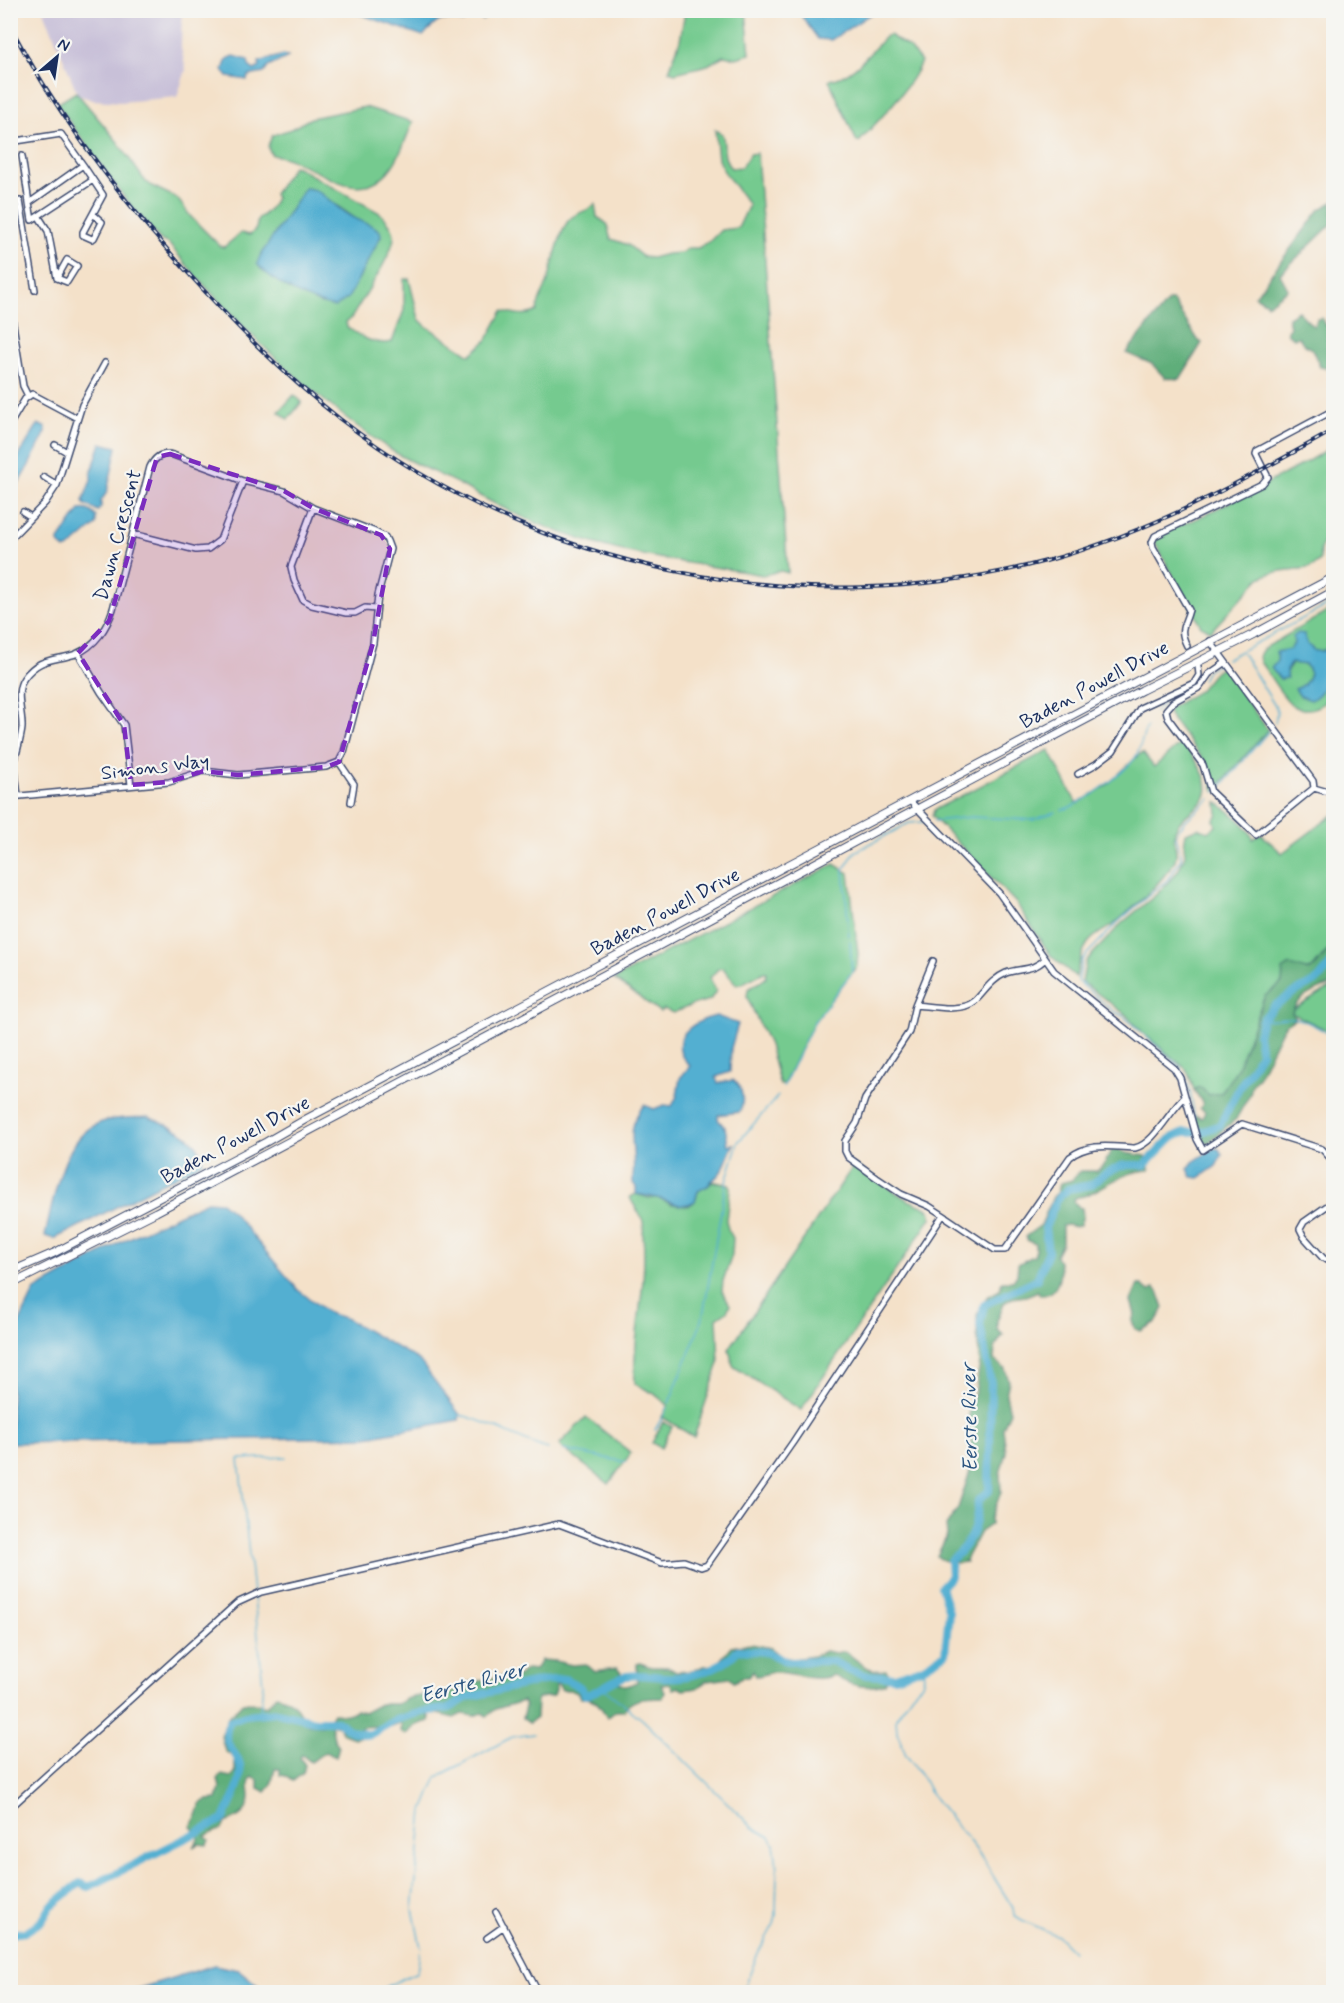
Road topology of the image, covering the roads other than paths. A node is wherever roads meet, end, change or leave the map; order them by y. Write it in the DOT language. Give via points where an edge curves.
graph roads {
  1 [pos="10,142"];
  2 [pos="22,156"];
  3 [pos="83,165"];
  4 [pos="93,180"];
  5 [pos="20,201"];
  6 [pos="29,202"];
  7 [pos="93,214"];
  8 [pos="39,217"];
  9 [pos="32,220"];
  10 [pos="23,222"];
  11 [pos="57,278"];
  12 [pos="35,290"];
  13 [pos="10,306"];
  14 [pos="105,363"];
  15 [pos="30,395"];
  16 [pos="1334,410"];
  17 [pos="77,418"];
  18 [pos="10,424"];
  19 [pos="55,446"];
  20 [pos="67,452"];
  21 [pos="45,477"];
  22 [pos="243,481"];
  23 [pos="57,485"];
  24 [pos="313,508"];
  25 [pos="23,512"];
  26 [pos="31,517"];
  27 [pos="133,534"];
  28 [pos="10,539"];
  29 [pos="1334,577"];
  30 [pos="1334,591"];
  31 [pos="376,609"];
  32 [pos="1210,641"];
  33 [pos="1187,646"];
  34 [pos="1217,652"];
  35 [pos="78,653"];
  36 [pos="1224,663"];
  37 [pos="1198,666"];
  38 [pos="1168,695"];
  39 [pos="1168,706"];
  40 [pos="339,762"];
  41 [pos="1078,774"];
  42 [pos="131,785"];
  43 [pos="1314,788"];
  44 [pos="1334,790"];
  45 [pos="18,796"];
  46 [pos="10,797"];
  47 [pos="910,801"];
  48 [pos="351,802"];
  49 [pos="918,809"];
  50 [pos="1045,959"];
  51 [pos="933,961"];
  52 [pos="915,1005"];
  53 [pos="1185,1097"];
  54 [pos="1334,1162"];
  55 [pos="1334,1201"];
  56 [pos="943,1215"];
  57 [pos="1334,1260"];
  58 [pos="10,1272"];
  59 [pos="10,1285"];
  60 [pos="10,1808"];
  61 [pos="496,1912"];
  62 [pos="504,1926"];
  63 [pos="486,1938"];
  64 [pos="537,1992"];
  1 -- 3 [label="street" via="61,134"];
  2 -- 6 [label="street"];
  3 -- 4 [label="street"];
  3 -- 6 [label="street"];
  4 -- 7 [label="street" via="103,198"];
  4 -- 8 [label="street"];
  5 -- 10 [label="street"];
  6 -- 9 [label="street"];
  7 -- 7 [label="street" via="82,233 92,239 102,222"];
  8 -- 9 [label="street"];
  8 -- 11 [label="street" via="48,231"];
  9 -- 10 [label="street"];
  10 -- 12 [label="street"];
  13 -- 15 [label="street" via="23,386"];
  14 -- 17 [label="street"];
  15 -- 17 [label="street"];
  15 -- 18 [label="street"];
  16 -- 33 [label="street" via="1257,451 1268,477 1262,484 1155,536 1154,547 1190,613 1182,626"];
  17 -- 20 [label="street"];
  19 -- 20 [label="street"];
  20 -- 23 [label="street"];
  21 -- 23 [label="street"];
  22 -- 24 [label="street, Dawn Crescent" via="279,489"];
  22 -- 27 [label="street" via="220,540 208,549 196,550"];
  22 -- 27 [label="street, Dawn Crescent" via="173,455 160,455 150,467"];
  23 -- 26 [label="street"];
  24 -- 31 [label="street, Dawn Crescent" via="385,537 390,549"];
  24 -- 31 [label="street" via="291,567 303,600 350,614 365,608"];
  25 -- 26 [label="street"];
  26 -- 28 [label="street"];
  27 -- 35 [label="street, Dawn Crescent" via="109,621 98,637"];
  29 -- 32 [label="main road, Baden Powell Drive"];
  30 -- 34 [label="main road, Baden Powell Drive"];
  31 -- 40 [label="street, Dawn Crescent" via="373,643"];
  32 -- 34 [label="street"];
  32 -- 47 [label="main road, Baden Powell Drive"];
  34 -- 36 [label="street"];
  34 -- 49 [label="main road, Baden Powell Drive"];
  35 -- 42 [label="street" via="123,725"];
  35 -- 45 [label="street, Dawn Crescent" via="45,661 22,680 22,726 15,761"];
  36 -- 39 [label="street" via="1200,687"];
  36 -- 43 [label="street" via="1313,781"];
  37 -- 38 [label="street" via="1199,675 1194,683"];
  38 -- 39 [label="street"];
  38 -- 41 [label="street" via="1140,708 1113,751"];
  39 -- 43 [label="street" via="1168,718 1203,765 1211,792 1254,834"];
  40 -- 42 [label="street, Simons Way" via="326,767 238,775 203,771 169,782"];
  40 -- 48 [label="street" via="354,784"];
  42 -- 45 [label="street, Simons Way"];
  43 -- 44 [label="street"];
  45 -- 46 [label="street, Simons Way"];
  47 -- 49 [label="street"];
  47 -- 58 [label="main road, Baden Powell Drive" via="54,1254"];
  49 -- 50 [label="street" via="999,893"];
  49 -- 59 [label="main road, Baden Powell Drive"];
  50 -- 52 [label="street" via="1039,965 1002,975 971,1004"];
  50 -- 53 [label="street" via="1058,975 1174,1068"];
  51 -- 52 [label="street"];
  52 -- 56 [label="street" via="909,1032 865,1099 857,1123 845,1141 845,1151 877,1178"];
  53 -- 54 [label="street" via="1203,1150 1242,1124 1322,1149"];
  53 -- 56 [label="street" via="1141,1146 1092,1147 1070,1157 1005,1250 995,1250"];
  55 -- 57 [label="street" via="1300,1229 1323,1258"];
  56 -- 60 [label="street" via="707,1565 662,1563 559,1524 253,1595 237,1603"];
  61 -- 62 [label="street"];
  62 -- 63 [label="street"];
  62 -- 64 [label="street"];
}
